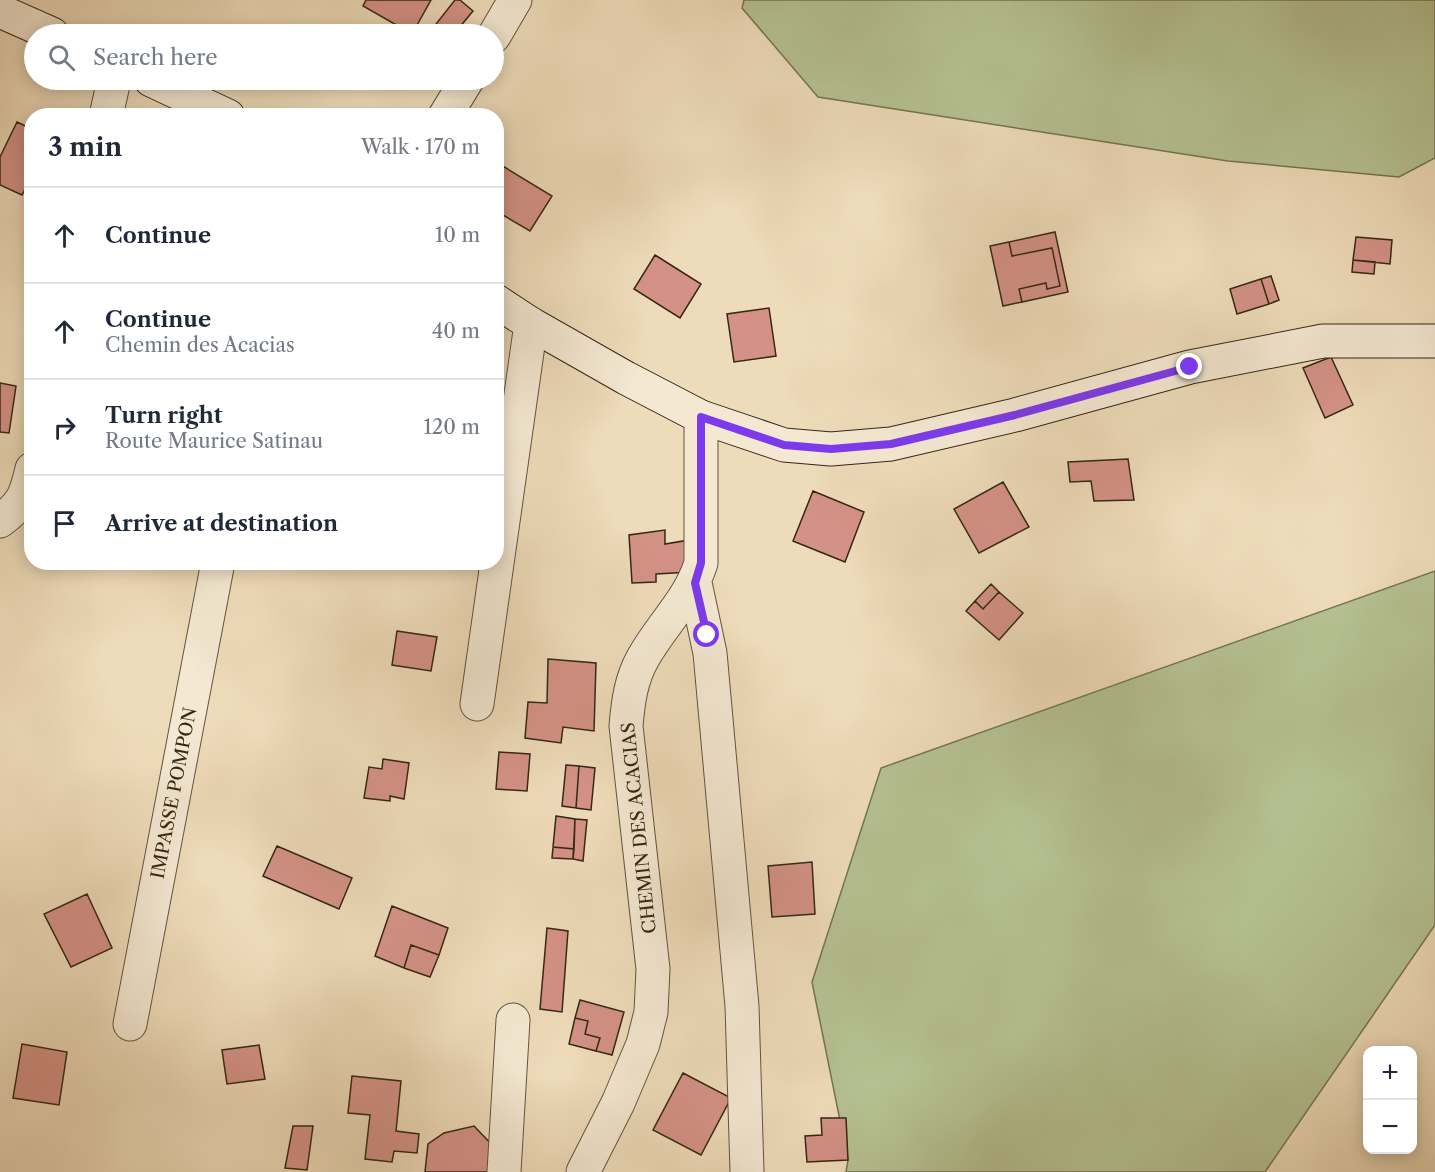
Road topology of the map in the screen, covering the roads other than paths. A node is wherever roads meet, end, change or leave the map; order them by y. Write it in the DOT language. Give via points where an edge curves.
graph roads {
  1 [pos="515,0"];
  2 [pos="0,11"];
  3 [pos="29,24"];
  4 [pos="501,24"];
  5 [pos="112,90"];
  6 [pos="172,90"];
  7 [pos="461,90"];
  8 [pos="108,108"];
  9 [pos="211,108"];
  10 [pos="450,108"];
  11 [pos="504,306"];
  12 [pos="531,324"];
  13 [pos="1435,341"];
  14 [pos="701,417"];
  15 [pos="24,497"];
  16 [pos="504,514"];
  17 [pos="0,521"];
  18 [pos="216,570"];
  19 [pos="496,570"];
  20 [pos="695,583"];
  21 [pos="477,704"];
  22 [pos="513,1020"];
  23 [pos="130,1024"];
  24 [pos="504,1172"];
  25 [pos="583,1172"];
  26 [pos="747,1172"];
  1 -- 4 [label="street"];
  2 -- 3 [label="street"];
  5 -- 8 [label="street"];
  6 -- 9 [label="street"];
  7 -- 10 [label="street"];
  11 -- 12 [label="street"];
  12 -- 14 [label="street"];
  12 -- 16 [label="street"];
  13 -- 14 [label="street" via="1323,341 1190,367 891,444 831,449 784,445"];
  14 -- 20 [label="street, CHEMIN DES ACACIAS" via="701,563"];
  15 -- 17 [label="street"];
  18 -- 23 [label="street, IMPASSE POMPON"];
  19 -- 21 [label="street"];
  20 -- 25 [label="street, CHEMIN DES ACACIAS" via="642,659 629,694 626,726 653,969 651,1012 643,1044 618,1103"];
  20 -- 26 [label="street" via="710,653 742,1006"];
  22 -- 24 [label="street"];
}
